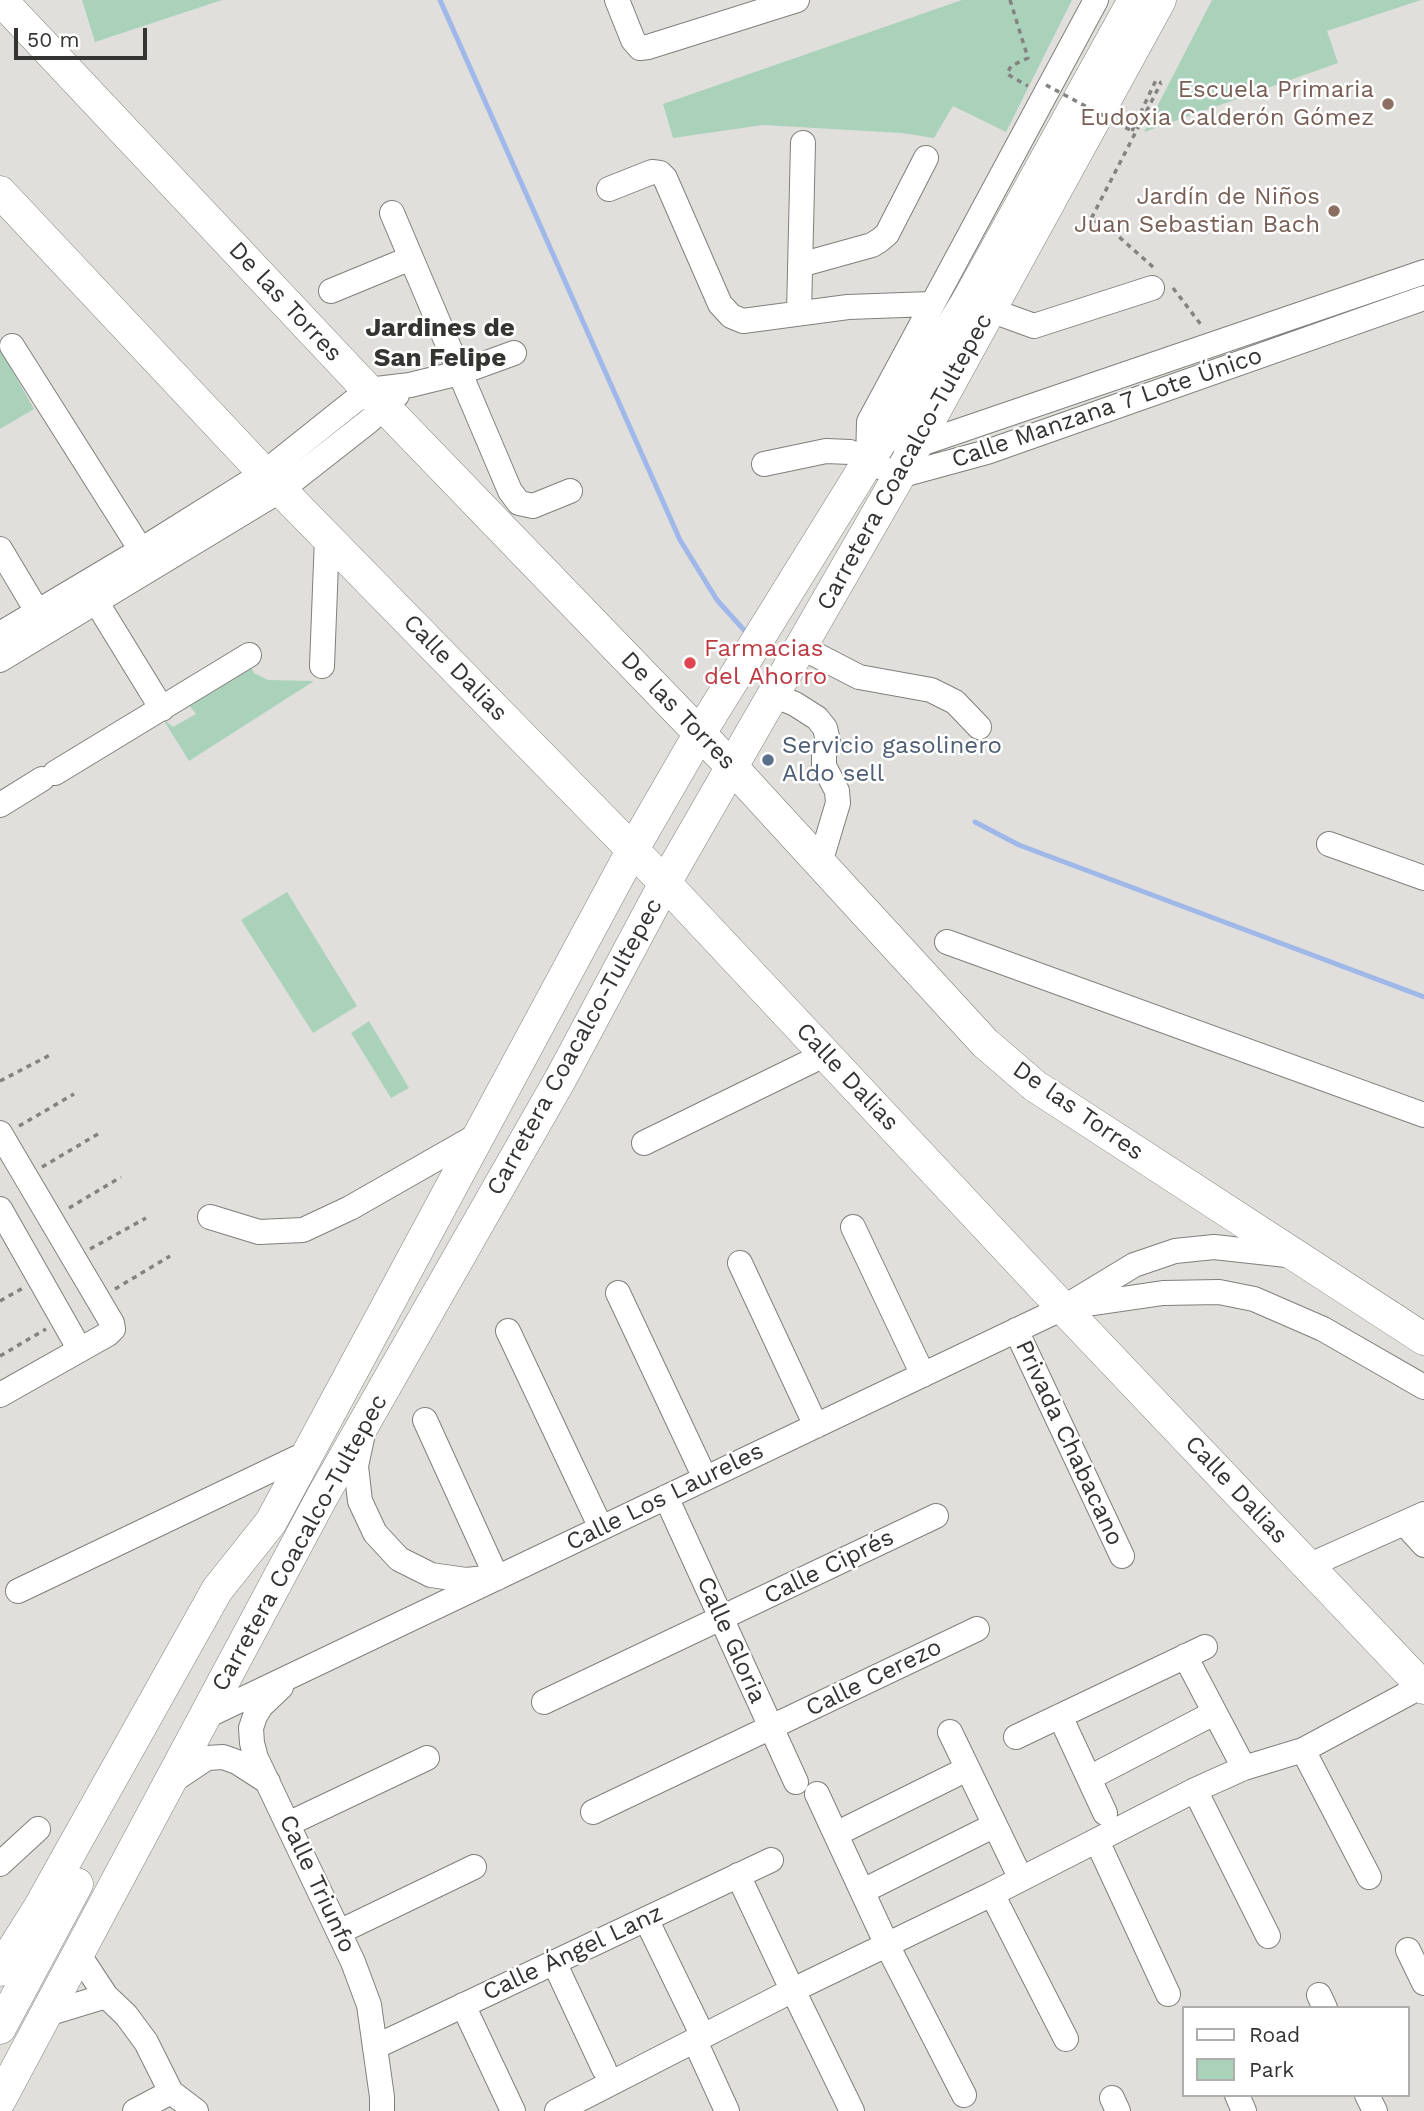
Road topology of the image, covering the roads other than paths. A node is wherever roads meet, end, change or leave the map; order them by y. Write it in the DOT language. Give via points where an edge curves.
graph roads {
  1 [pos="1,0"];
  2 [pos="617,0"];
  3 [pos="797,0"];
  4 [pos="1097,0"];
  5 [pos="1134,0"];
  6 [pos="1160,0"];
  7 [pos="803,143"];
  8 [pos="926,158"];
  9 [pos="609,189"];
  10 [pos="0,192"];
  11 [pos="392,213"];
  12 [pos="411,258"];
  13 [pos="800,265"];
  14 [pos="1424,272"];
  15 [pos="1161,282"];
  16 [pos="331,291"];
  17 [pos="1424,298"];
  18 [pos="931,304"];
  19 [pos="990,310"];
  20 [pos="799,313"];
  21 [pos="12,346"];
  22 [pos="514,353"];
  23 [pos="459,373"];
  24 [pos="376,398"];
  25 [pos="915,447"];
  26 [pos="869,460"];
  27 [pos="764,464"];
  28 [pos="900,476"];
  29 [pos="273,481"];
  30 [pos="570,491"];
  31 [pos="327,537"];
  32 [pos="0,549"];
  33 [pos="141,550"];
  34 [pos="91,593"];
  35 [pos="37,611"];
  36 [pos="0,634"];
  37 [pos="801,647"];
  38 [pos="249,655"];
  39 [pos="0,660"];
  40 [pos="322,666"];
  41 [pos="773,695"];
  42 [pos="162,709"];
  43 [pos="979,727"];
  44 [pos="700,733"];
  45 [pos="732,767"];
  46 [pos="0,805"];
  47 [pos="1329,844"];
  48 [pos="633,849"];
  49 [pos="820,863"];
  50 [pos="1424,878"];
  51 [pos="665,883"];
  52 [pos="947,942"];
  53 [pos="826,1054"];
  54 [pos="1424,1115"];
  55 [pos="1,1135"];
  56 [pos="478,1135"];
  57 [pos="644,1143"];
  58 [pos="457,1175"];
  59 [pos="495,1195"];
  60 [pos="0,1209"];
  61 [pos="210,1217"];
  62 [pos="853,1227"];
  63 [pos="1297,1256"];
  64 [pos="740,1263"];
  65 [pos="618,1293"];
  66 [pos="1063,1308"];
  67 [pos="508,1331"];
  68 [pos="1016,1331"];
  69 [pos="1424,1339"];
  70 [pos="80,1350"];
  71 [pos="923,1375"];
  72 [pos="1424,1387"];
  73 [pos="0,1395"];
  74 [pos="425,1420"];
  75 [pos="365,1421"];
  76 [pos="816,1426"];
  77 [pos="307,1453"];
  78 [pos="705,1478"];
  79 [pos="322,1497"];
  80 [pos="666,1497"];
  81 [pos="936,1516"];
  82 [pos="1414,1519"];
  83 [pos="601,1528"];
  84 [pos="1424,1545"];
  85 [pos="1122,1556"];
  86 [pos="1308,1566"];
  87 [pos="497,1577"];
  88 [pos="19,1591"];
  89 [pos="722,1619"];
  90 [pos="977,1629"];
  91 [pos="292,1676"];
  92 [pos="1423,1685"];
  93 [pos="544,1702"];
  94 [pos="1214,1713"];
  95 [pos="1060,1716"];
  96 [pos="205,1717"];
  97 [pos="771,1728"];
  98 [pos="950,1732"];
  99 [pos="1016,1737"];
  100 [pos="1303,1750"];
  101 [pos="427,1758"];
  102 [pos="1244,1768"];
  103 [pos="967,1769"];
  104 [pos="1089,1778"];
  105 [pos="268,1782"];
  106 [pos="170,1783"];
  107 [pos="1195,1790"];
  108 [pos="593,1812"];
  109 [pos="1105,1813"];
  110 [pos="288,1824"];
  111 [pos="995,1825"];
  112 [pos="38,1829"];
  113 [pos="836,1834"];
  114 [pos="1097,1841"];
  115 [pos="771,1860"];
  116 [pos="0,1864"];
  117 [pos="474,1867"];
  118 [pos="738,1875"];
  119 [pos="1369,1877"];
  120 [pos="1021,1879"];
  121 [pos="863,1891"];
  122 [pos="992,1894"];
  123 [pos="39,1908"];
  124 [pos="646,1919"];
  125 [pos="339,1932"];
  126 [pos="1268,1936"];
  127 [pos="887,1945"];
  128 [pos="1408,1950"];
  129 [pos="4,1952"];
  130 [pos="79,1955"];
  131 [pos="554,1962"];
  132 [pos="1424,1983"];
  133 [pos="790,1984"];
  134 [pos="1168,1994"];
  135 [pos="106,1996"];
  136 [pos="463,2005"];
  137 [pos="47,2014"];
  138 [pos="2,2018"];
  139 [pos="697,2035"];
  140 [pos="1066,2039"];
  141 [pos="375,2047"];
  142 [pos="604,2069"];
  143 [pos="171,2092"];
  144 [pos="964,2095"];
  145 [pos="0,2100"];
  146 [pos="592,2102"];
  147 [pos="135,2111"];
  148 [pos="195,2111"];
  149 [pos="382,2111"];
  150 [pos="513,2111"];
  151 [pos="556,2111"];
  152 [pos="727,2111"];
  153 [pos="852,2111"];
  1 -- 24 [label="main road, De las Torres"];
  2 -- 3 [label="street" via="640,48"];
  4 -- 18 [label="street"];
  5 -- 26 [label="main road, Carretera Coacalco-Tultepec" via="967,302"];
  6 -- 19 [label="main road, Carretera Coacalco-Tultepec"];
  7 -- 13 [label="street"];
  8 -- 13 [label="street" via="880,240"];
  9 -- 20 [label="street" via="660,173 720,304 731,316 743,321"];
  10 -- 29 [label="main road, Calle Dalias"];
  11 -- 12 [label="street"];
  12 -- 16 [label="street"];
  12 -- 23 [label="street"];
  13 -- 20 [label="street"];
  14 -- 25 [label="street, Calle Manzana 7 Lote Único"];
  15 -- 19 [label="street" via="1034,326"];
  17 -- 28 [label="street, Calle Manzana 7 Lote Único" via="987,452"];
  18 -- 20 [label="street"];
  18 -- 26 [label="street" via="869,422"];
  19 -- 25 [label="main road, Carretera Coacalco-Tultepec"];
  21 -- 33 [label="street"];
  22 -- 23 [label="street"];
  23 -- 24 [label="street"];
  23 -- 30 [label="street" via="519,503 533,506"];
  24 -- 29 [label="street" via="369,421"];
  24 -- 44 [label="main road, De las Torres"];
  25 -- 26 [label="street, Calle Manzana 7 Lote Único"];
  25 -- 28 [label="main road, Carretera Coacalco-Tultepec"];
  26 -- 27 [label="street" via="850,452 826,451"];
  26 -- 28 [label="street"];
  26 -- 44 [label="main road, Carretera Coacalco-Tultepec"];
  28 -- 37 [label="main road, Carretera Coacalco-Tultepec"];
  29 -- 31 [label="main road, Calle Dalias"];
  29 -- 33 [label="street"];
  29 -- 34 [label="street"];
  31 -- 40 [label="street"];
  31 -- 48 [label="main road, Calle Dalias"];
  32 -- 35 [label="street"];
  33 -- 34 [label="street"];
  34 -- 35 [label="street"];
  34 -- 39 [label="street"];
  34 -- 42 [label="street"];
  35 -- 36 [label="street"];
  37 -- 41 [label="main road, Carretera Coacalco-Tultepec"];
  37 -- 43 [label="street" via="859,677 931,691 954,702"];
  38 -- 42 [label="street"];
  41 -- 45 [label="main road, Carretera Coacalco-Tultepec"];
  41 -- 49 [label="street" via="806,711 825,728 824,766 838,803"];
  42 -- 46 [label="street"];
  44 -- 45 [label="main road, De las Torres"];
  44 -- 48 [label="main road, Carretera Coacalco-Tultepec"];
  45 -- 49 [label="main road, De las Torres"];
  45 -- 51 [label="main road, Carretera Coacalco-Tultepec"];
  47 -- 50 [label="street"];
  48 -- 51 [label="main road, Calle Dalias"];
  48 -- 56 [label="main road, Carretera Coacalco-Tultepec"];
  49 -- 63 [label="main road, De las Torres" via="985,1044 1035,1086"];
  51 -- 53 [label="main road, Calle Dalias"];
  51 -- 59 [label="main road, Carretera Coacalco-Tultepec"];
  52 -- 54 [label="street"];
  53 -- 57 [label="street"];
  53 -- 66 [label="main road, Calle Dalias"];
  55 -- 70 [label="street" via="112,1323 113,1329"];
  56 -- 58 [label="main road, Carretera Coacalco-Tultepec"];
  56 -- 61 [label="street" via="303,1230 259,1232"];
  58 -- 59 [label="main road"];
  58 -- 77 [label="main road, Carretera Coacalco-Tultepec"];
  59 -- 75 [label="main road, Carretera Coacalco-Tultepec"];
  60 -- 70 [label="street"];
  62 -- 71 [label="street"];
  63 -- 66 [label="street" via="1214,1247 1175,1251 1134,1265"];
  63 -- 69 [label="main road, De las Torres"];
  64 -- 76 [label="street"];
  65 -- 78 [label="street"];
  66 -- 68 [label="street, Calle Los Laureles"];
  66 -- 72 [label="street" via="1163,1293 1219,1292 1254,1299 1323,1329"];
  66 -- 86 [label="main road, Calle Dalias"];
  67 -- 83 [label="street"];
  68 -- 71 [label="street, Calle Los Laureles"];
  68 -- 85 [label="street, Privada Chabacano"];
  70 -- 73 [label="street"];
  71 -- 76 [label="street, Calle Los Laureles"];
  74 -- 87 [label="street"];
  75 -- 79 [label="main road, Carretera Coacalco-Tultepec"];
  75 -- 87 [label="street, Calle Los Laureles" via="356,1466 360,1501 375,1534 399,1559 431,1575 466,1580"];
  76 -- 78 [label="street, Calle Los Laureles"];
  77 -- 88 [label="street"];
  77 -- 123 [label="main road, Carretera Coacalco-Tultepec" via="271,1522 217,1590"];
  78 -- 80 [label="street, Calle Los Laureles"];
  79 -- 96 [label="main road, Carretera Coacalco-Tultepec"];
  79 -- 138 [label="main road" via="229,1610"];
  80 -- 83 [label="street, Calle Los Laureles"];
  80 -- 89 [label="street, Calle Gloria"];
  81 -- 89 [label="street, Calle Ciprés"];
  82 -- 84 [label="street"];
  82 -- 86 [label="street"];
  83 -- 87 [label="street, Calle Los Laureles"];
  86 -- 92 [label="main road, Calle Dalias"];
  87 -- 91 [label="street, Calle Triunfo"];
  89 -- 93 [label="street, Calle Ciprés"];
  89 -- 97 [label="street, Calle Gloria"];
  90 -- 97 [label="street, Calle Cerezo"];
  91 -- 96 [label="street, Calle Triunfo"];
  91 -- 105 [label="street, Calle Triunfo" via="261,1706 251,1728 251,1743"];
  92 -- 100 [label="street"];
  94 -- 95 [label="street" via="1195,1652"];
  94 -- 102 [label="street"];
  94 -- 104 [label="street"];
  95 -- 99 [label="street"];
  95 -- 104 [label="street"];
  96 -- 106 [label="main road, Carretera Coacalco-Tultepec"];
  97 -- 108 [label="street, Calle Cerezo"];
  97 -- 113 [label="street, Calle Gloria"];
  98 -- 103 [label="street"];
  100 -- 102 [label="street"];
  100 -- 119 [label="street"];
  101 -- 110 [label="street"];
  102 -- 107 [label="street"];
  103 -- 111 [label="street"];
  103 -- 113 [label="street"];
  104 -- 109 [label="street"];
  105 -- 106 [label="street" via="223,1757 207,1758"];
  105 -- 110 [label="street, Calle Triunfo"];
  106 -- 130 [label="main road, Carretera Coacalco-Tultepec"];
  107 -- 114 [label="street"];
  107 -- 126 [label="street"];
  110 -- 125 [label="street, Calle Triunfo"];
  111 -- 120 [label="street"];
  111 -- 121 [label="street"];
  112 -- 116 [label="street"];
  113 -- 121 [label="street, Calle Gloria"];
  114 -- 120 [label="street"];
  114 -- 134 [label="street"];
  115 -- 118 [label="street, Calle Ángel Lanz"];
  117 -- 125 [label="street"];
  118 -- 124 [label="street, Calle Ángel Lanz"];
  118 -- 133 [label="street"];
  120 -- 122 [label="street"];
  121 -- 127 [label="street, Calle Gloria"];
  122 -- 127 [label="street"];
  122 -- 140 [label="street"];
  123 -- 129 [label="main road, Carretera Coacalco-Tultepec"];
  123 -- 138 [label="main road"];
  124 -- 131 [label="street, Calle Ángel Lanz"];
  124 -- 139 [label="street"];
  125 -- 141 [label="street, Calle Triunfo" via="369,2005"];
  127 -- 133 [label="street"];
  127 -- 144 [label="street, Calle Gloria"];
  128 -- 132 [label="street"];
  130 -- 135 [label="street"];
  130 -- 137 [label="main road, Carretera Coacalco-Tultepec"];
  131 -- 136 [label="street, Calle Ángel Lanz"];
  131 -- 142 [label="street"];
  133 -- 139 [label="street"];
  133 -- 153 [label="street"];
  135 -- 137 [label="street"];
  135 -- 143 [label="street" via="146,2042"];
  136 -- 141 [label="street, Calle Ángel Lanz"];
  136 -- 150 [label="street"];
  137 -- 145 [label="main road, Carretera Coacalco-Tultepec"];
  139 -- 146 [label="street"];
  139 -- 152 [label="street"];
  141 -- 149 [label="street, Calle Triunfo"];
  143 -- 147 [label="street"];
  143 -- 148 [label="street"];
  146 -- 151 [label="street"];
}
